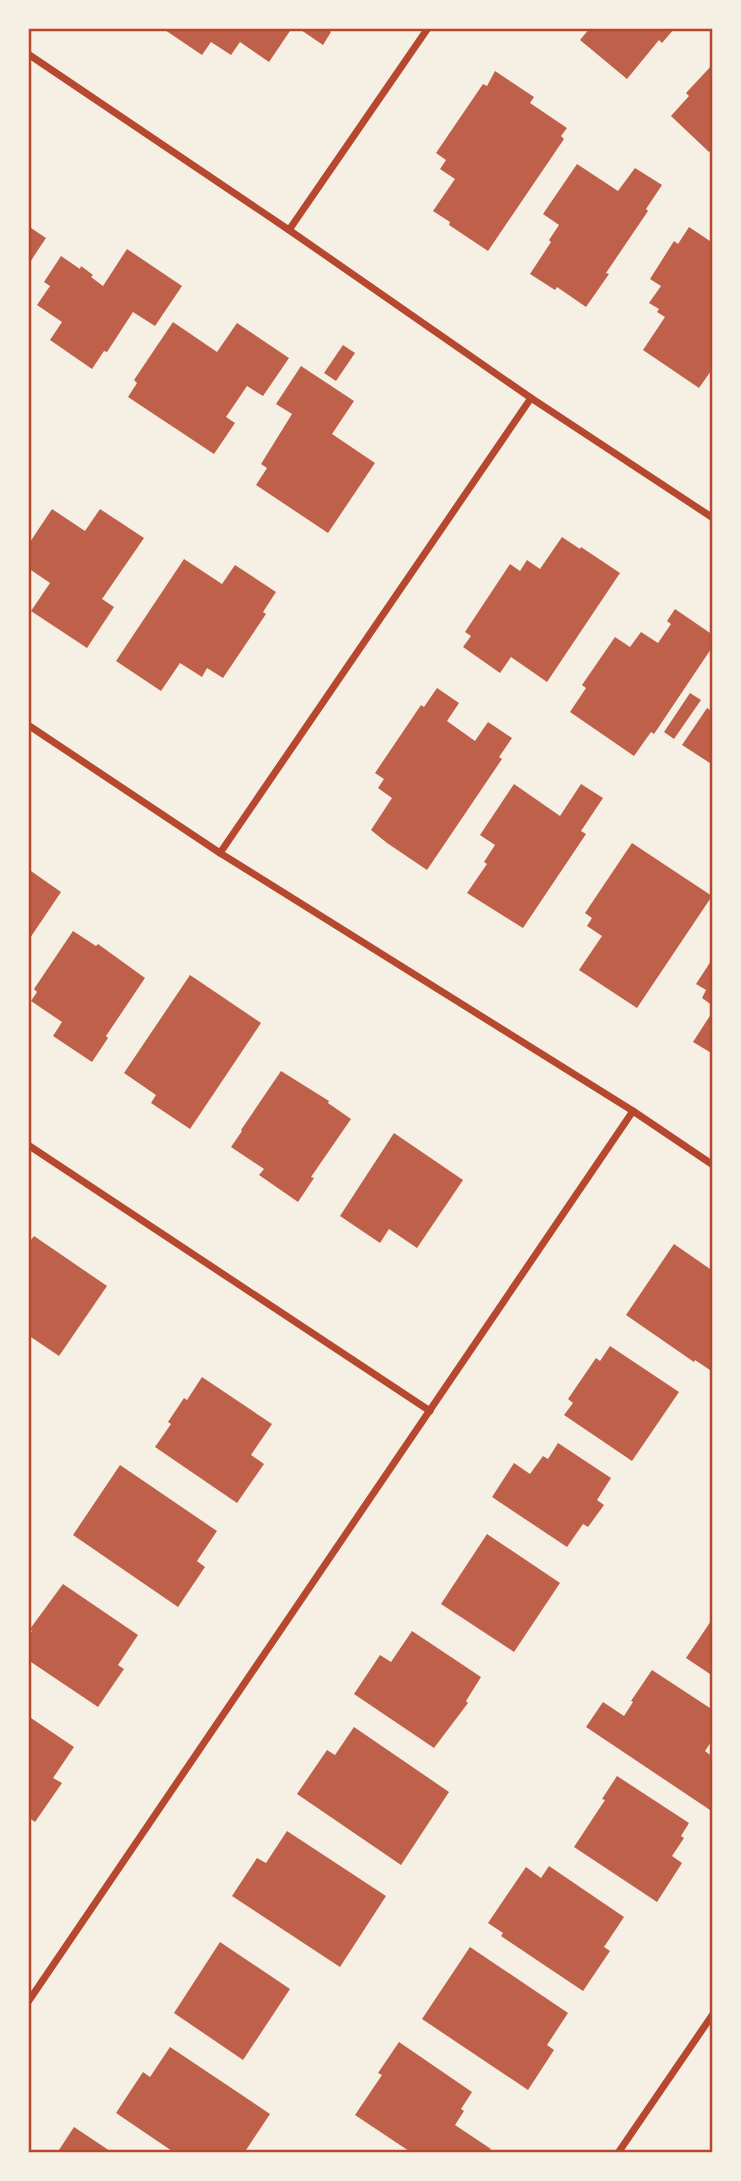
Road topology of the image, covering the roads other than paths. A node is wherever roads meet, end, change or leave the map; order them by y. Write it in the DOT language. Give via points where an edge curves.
graph roads {
  1 [pos="428,28"];
  2 [pos="28,54"];
  3 [pos="289,229"];
  4 [pos="531,398"];
  5 [pos="713,518"];
  6 [pos="28,724"];
  7 [pos="220,853"];
  8 [pos="633,1111"];
  9 [pos="28,1145"];
  10 [pos="713,1165"];
  11 [pos="430,1410"];
  12 [pos="28,2002"];
  13 [pos="713,2014"];
  14 [pos="618,2153"];
  1 -- 3 [label="street"];
  2 -- 3 [label="street"];
  3 -- 4 [label="street"];
  4 -- 5 [label="street"];
  4 -- 7 [label="street"];
  6 -- 7 [label="street"];
  7 -- 8 [label="street"];
  8 -- 10 [label="street"];
  8 -- 11 [label="street"];
  9 -- 11 [label="street"];
  11 -- 12 [label="street"];
  13 -- 14 [label="street"];
}
